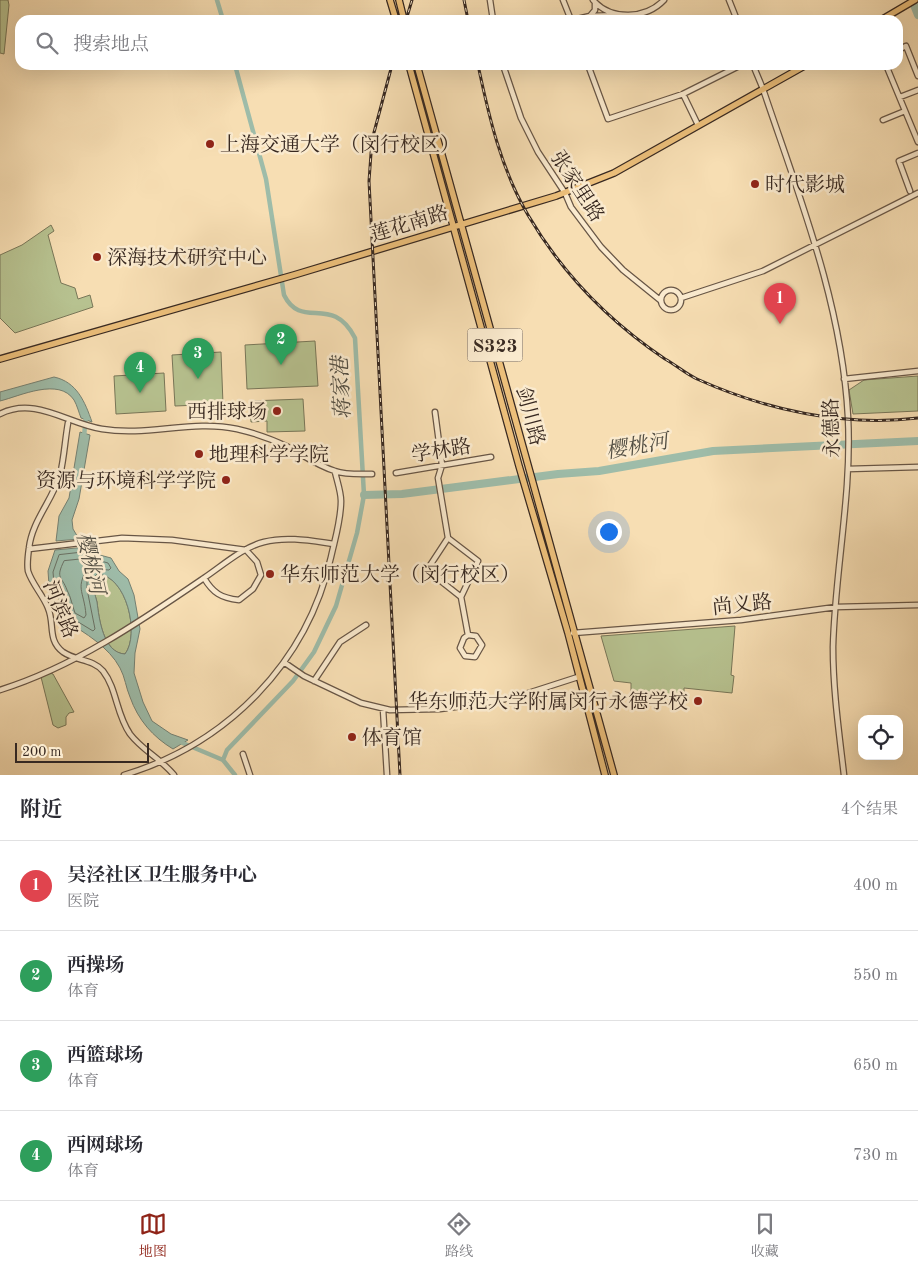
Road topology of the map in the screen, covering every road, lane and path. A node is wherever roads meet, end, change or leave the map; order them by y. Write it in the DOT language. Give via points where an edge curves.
graph roads {
  1 [pos="390,0"];
  2 [pos="399,0"];
  3 [pos="490,0"];
  4 [pos="563,0"];
  5 [pos="664,0"];
  6 [pos="729,0"];
  7 [pos="915,0"];
  8 [pos="594,1"];
  9 [pos="620,14"];
  10 [pos="394,15"];
  11 [pos="403,15"];
  12 [pos="492,15"];
  13 [pos="570,15"];
  14 [pos="591,15"];
  15 [pos="605,15"];
  16 [pos="734,15"];
  17 [pos="890,15"];
  18 [pos="903,48"];
  19 [pos="410,70"];
  20 [pos="418,70"];
  21 [pos="505,70"];
  22 [pos="590,70"];
  23 [pos="730,70"];
  24 [pos="755,70"];
  25 [pos="797,70"];
  26 [pos="888,70"];
  27 [pos="918,76"];
  28 [pos="763,89"];
  29 [pos="918,90"];
  30 [pos="683,94"];
  31 [pos="900,97"];
  32 [pos="905,111"];
  33 [pos="883,120"];
  34 [pos="698,126"];
  35 [pos="918,142"];
  36 [pos="918,153"];
  37 [pos="910,190"];
  38 [pos="918,192"];
  39 [pos="565,193"];
  40 [pos="461,224"];
  41 [pos="453,226"];
  42 [pos="816,245"];
  43 [pos="681,298"];
  44 [pos="660,300"];
  45 [pos="0,359"];
  46 [pos="918,371"];
  47 [pos="844,380"];
  48 [pos="435,412"];
  49 [pos="0,414"];
  50 [pos="68,423"];
  51 [pos="491,457"];
  52 [pos="442,466"];
  53 [pos="918,467"];
  54 [pos="848,469"];
  55 [pos="335,472"];
  56 [pos="396,473"];
  57 [pos="372,474"];
  58 [pos="448,538"];
  59 [pos="334,544"];
  60 [pos="29,548"];
  61 [pos="246,550"];
  62 [pos="204,578"];
  63 [pos="462,597"];
  64 [pos="918,605"];
  65 [pos="836,607"];
  66 [pos="366,625"];
  67 [pos="571,633"];
  68 [pos="468,635"];
  69 [pos="73,658"];
  70 [pos="285,662"];
  71 [pos="578,677"];
  72 [pos="311,680"];
  73 [pos="0,690"];
  74 [pos="383,709"];
  75 [pos="243,754"];
  76 [pos="163,762"];
  77 [pos="124,775"];
  78 [pos="174,775"];
  79 [pos="250,775"];
  80 [pos="387,775"];
  81 [pos="605,775"];
  82 [pos="614,775"];
  83 [pos="844,775"];
  1 -- 10 [label="main road"];
  2 -- 11 [label="main road"];
  3 -- 12 [label="street"];
  4 -- 13 [label="street"];
  5 -- 9 [label="street" via="643,14"];
  6 -- 16 [label="street"];
  7 -- 17 [label="main road"];
  8 -- 9 [label="street" via="610,12"];
  8 -- 14 [label="street" via="595,10"];
  9 -- 15 [label="street"];
  18 -- 27 [label="street" via="906,46"];
  19 -- 41 [label="main road, 剑川路"];
  20 -- 40 [label="main road, 剑川路 / S323"];
  21 -- 39 [label="street, 张家里路" via="521,118 538,152"];
  22 -- 30 [label="street" via="608,120"];
  23 -- 30 [label="street"];
  24 -- 28 [label="street, 永德路"];
  25 -- 28 [label="main road, 莲花南路"];
  26 -- 31 [label="street"];
  28 -- 34 [label="main road, 莲花南路"];
  28 -- 42 [label="street, 永德路"];
  29 -- 31 [label="street"];
  30 -- 34 [label="street"];
  31 -- 32 [label="street"];
  32 -- 33 [label="street"];
  32 -- 35 [label="street"];
  34 -- 39 [label="main road, 莲花南路" via="614,173"];
  36 -- 37 [label="street" via="899,161"];
  38 -- 42 [label="street"];
  39 -- 40 [label="main road, 莲花南路"];
  39 -- 44 [label="street, 张家里路" via="571,207 601,247"];
  40 -- 41 [label="main road, 莲花南路"];
  40 -- 67 [label="main road, 剑川路 / S323"];
  41 -- 45 [label="main road, 莲花南路"];
  41 -- 67 [label="main road, 剑川路" via="526,487"];
  42 -- 43 [label="street" via="763,271"];
  42 -- 47 [label="street, 永德路" via="836,326"];
  43 -- 44 [label="street" via="677,292 668,290"];
  43 -- 44 [label="street" via="680,305 672,311 663,307"];
  46 -- 47 [label="street"];
  47 -- 54 [label="street, 永德路"];
  48 -- 52 [label="street"];
  49 -- 55 [label="street" via="18,408 37,409 98,429 144,432 197,425 220,426 280,444"];
  50 -- 60 [label="street, 河滨路" via="60,475 34,526"];
  51 -- 52 [label="street, 学林路"];
  52 -- 56 [label="street, 学林路"];
  52 -- 58 [label="street" via="438,478"];
  53 -- 54 [label="street"];
  54 -- 65 [label="street, 永德路"];
  55 -- 57 [label="street"];
  55 -- 59 [label="street" via="341,500"];
  58 -- 63 [label="street" via="478,561"];
  58 -- 63 [label="street" via="427,570"];
  59 -- 61 [label="street" via="298,539 264,542"];
  59 -- 70 [label="street" via="318,602"];
  60 -- 61 [label="street" via="122,538 172,540"];
  60 -- 69 [label="street, 河滨路" via="28,570 48,606 54,644"];
  61 -- 62 [label="street"];
  61 -- 62 [label="street" via="257,562 261,575 253,590 239,600 225,599 212,591"];
  62 -- 69 [label="street" via="142,620"];
  63 -- 68 [label="street"];
  64 -- 65 [label="street, 尚义路"];
  65 -- 67 [label="street, 尚义路" via="741,620"];
  65 -- 83 [label="street, 永德路" via="833,683"];
  66 -- 72 [label="street" via="340,642"];
  67 -- 71 [label="main road, 剑川路"];
  67 -- 82 [label="main road, 剑川路 / S323"];
  68 -- 68 [label="street" via="460,648 465,656 475,657 482,645 476,636"];
  69 -- 73 [label="street"];
  69 -- 76 [label="street, 河滨路" via="90,662 103,671 113,689 121,720 130,734"];
  70 -- 72 [label="street"];
  70 -- 76 [label="street" via="245,707 202,741"];
  71 -- 74 [label="street" via="516,697 485,703 440,709"];
  71 -- 81 [label="main road, 剑川路"];
  72 -- 74 [label="street" via="361,703"];
  74 -- 80 [label="street"];
  75 -- 79 [label="street"];
  76 -- 77 [label="street"];
  76 -- 78 [label="street, 河滨路"];
}
